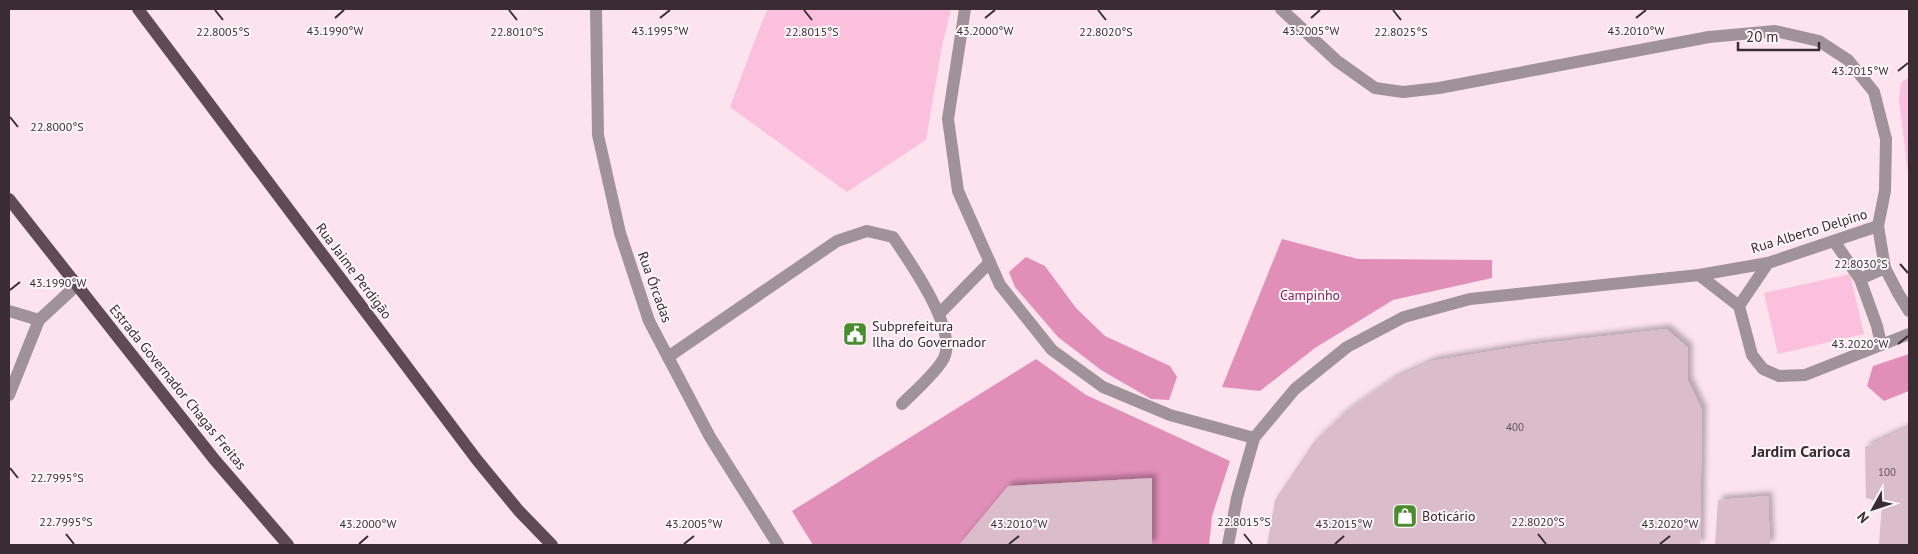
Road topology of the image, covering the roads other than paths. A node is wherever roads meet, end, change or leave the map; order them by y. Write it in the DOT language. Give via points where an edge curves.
graph roads {
  1 [pos="138,9"];
  2 [pos="596,9"];
  3 [pos="965,9"];
  4 [pos="1281,9"];
  5 [pos="9,200"];
  6 [pos="1878,226"];
  7 [pos="1834,241"];
  8 [pos="990,262"];
  9 [pos="1768,263"];
  10 [pos="1885,268"];
  11 [pos="1699,275"];
  12 [pos="1860,279"];
  13 [pos="77,285"];
  14 [pos="1739,306"];
  15 [pos="9,311"];
  16 [pos="1909,311"];
  17 [pos="939,314"];
  18 [pos="39,320"];
  19 [pos="1909,334"];
  20 [pos="1881,344"];
  21 [pos="668,357"];
  22 [pos="9,395"];
  23 [pos="902,404"];
  24 [pos="1254,438"];
  25 [pos="288,545"];
  26 [pos="552,545"];
  27 [pos="778,545"];
  28 [pos="1228,545"];
  1 -- 26 [label="main road, Rua Jaime Perdigão" via="477,460"];
  2 -- 21 [label="street, Rua Órcadas" via="598,135 620,233 649,321"];
  3 -- 8 [label="street" via="948,119 958,191"];
  4 -- 6 [label="street, Rua Alberto Delpino" via="1337,61 1376,88 1403,92 1709,37 1775,31 1820,41 1848,60 1874,92 1886,139 1885,191"];
  5 -- 13 [label="main road, Estrada Governador Chagas Freitas"];
  6 -- 7 [label="street, Rua Alberto Delpino"];
  6 -- 10 [label="street"];
  7 -- 9 [label="street, Rua Alberto Delpino"];
  7 -- 12 [label="street"];
  8 -- 17 [label="street"];
  8 -- 24 [label="street" via="1000,284 1052,350 1103,387 1170,416"];
  9 -- 11 [label="street, Rua Alberto Delpino"];
  9 -- 14 [label="street"];
  10 -- 12 [label="street"];
  10 -- 16 [label="street"];
  11 -- 14 [label="street"];
  11 -- 24 [label="street, Rua Alberto Delpino" via="1470,299 1404,317 1348,347 1295,389"];
  12 -- 20 [label="street"];
  13 -- 18 [label="street"];
  13 -- 25 [label="main road, Estrada Governador Chagas Freitas" via="214,459"];
  14 -- 20 [label="street" via="1752,355 1763,369 1779,376 1805,375"];
  15 -- 18 [label="street"];
  17 -- 21 [label="street" via="893,236 867,231 837,241"];
  17 -- 23 [label="street" via="947,344 944,358"];
  18 -- 22 [label="street"];
  19 -- 20 [label="street"];
  21 -- 27 [label="street, Rua Órcadas" via="710,437"];
  24 -- 28 [label="street"];
}
